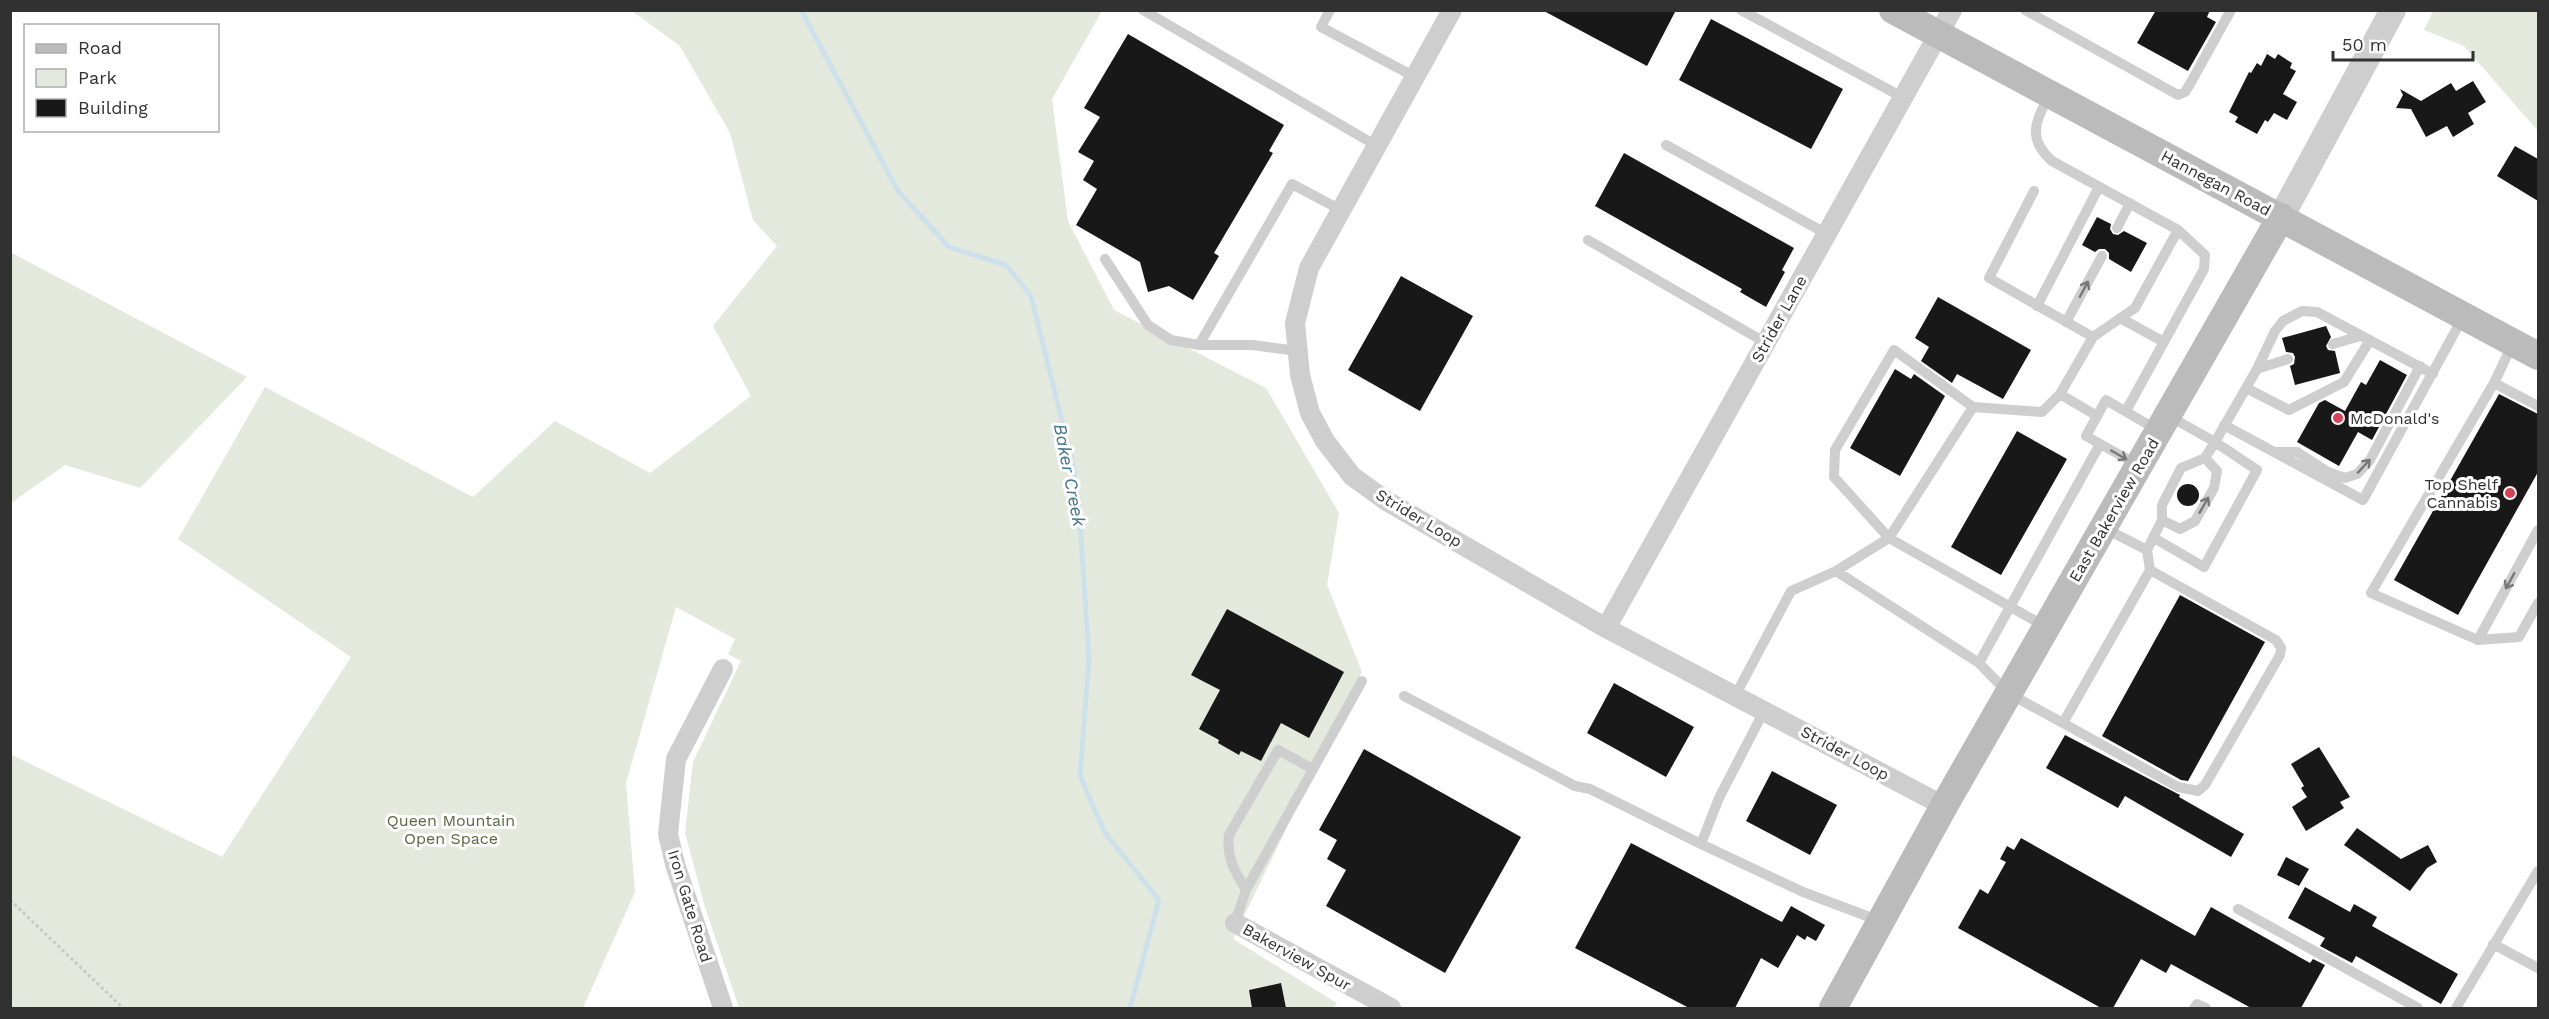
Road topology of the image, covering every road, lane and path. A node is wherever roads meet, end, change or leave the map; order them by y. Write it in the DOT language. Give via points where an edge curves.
graph roads {
  1 [pos="1143,10"];
  2 [pos="1330,10"];
  3 [pos="1452,10"];
  4 [pos="1741,10"];
  5 [pos="1893,10"];
  6 [pos="2025,10"];
  7 [pos="2231,10"];
  8 [pos="2392,10"];
  9 [pos="1946,22"];
  10 [pos="1415,77"];
  11 [pos="2050,94"];
  12 [pos="1904,98"];
  13 [pos="1666,145"];
  14 [pos="1377,146"];
  15 [pos="2099,187"];
  16 [pos="2034,191"];
  17 [pos="2130,203"];
  18 [pos="1341,210"];
  19 [pos="2281,217"];
  20 [pos="2117,228"];
  21 [pos="2178,230"];
  22 [pos="1827,234"];
  23 [pos="1588,240"];
  24 [pos="2102,256"];
  25 [pos="1105,259"];
  26 [pos="2037,306"];
  27 [pos="2464,316"];
  28 [pos="2120,318"];
  29 [pos="2066,322"];
  30 [pos="2093,337"];
  31 [pos="2365,338"];
  32 [pos="2164,342"];
  33 [pos="1766,343"];
  34 [pos="2514,343"];
  35 [pos="1199,345"];
  36 [pos="2333,345"];
  37 [pos="1297,351"];
  38 [pos="2538,357"];
  39 [pos="2288,359"];
  40 [pos="2420,366"];
  41 [pos="2257,369"];
  42 [pos="2433,374"];
  43 [pos="2494,382"];
  44 [pos="2246,388"];
  45 [pos="2060,394"];
  46 [pos="2538,406"];
  47 [pos="1973,407"];
  48 [pos="2126,411"];
  49 [pos="2097,416"];
  50 [pos="2163,423"];
  51 [pos="2224,425"];
  52 [pos="2215,442"];
  53 [pos="2100,444"];
  54 [pos="2274,452"];
  55 [pos="2205,458"];
  56 [pos="2139,466"];
  57 [pos="2162,520"];
  58 [pos="2103,528"];
  59 [pos="2538,530"];
  60 [pos="1889,538"];
  61 [pos="2154,538"];
  62 [pos="2147,550"];
  63 [pos="2150,570"];
  64 [pos="1836,571"];
  65 [pos="2538,603"];
  66 [pos="2010,607"];
  67 [pos="2046,627"];
  68 [pos="1606,628"];
  69 [pos="2478,640"];
  70 [pos="1979,663"];
  71 [pos="723,669"];
  72 [pos="1362,681"];
  73 [pos="2008,693"];
  74 [pos="1404,696"];
  75 [pos="1735,696"];
  76 [pos="1764,711"];
  77 [pos="2063,723"];
  78 [pos="1313,769"];
  79 [pos="1944,806"];
  80 [pos="1701,844"];
  81 [pos="2538,871"];
  82 [pos="1246,890"];
  83 [pos="10,900"];
  84 [pos="2238,909"];
  85 [pos="1880,921"];
  86 [pos="1235,923"];
  87 [pos="2493,944"];
  88 [pos="2538,968"];
  89 [pos="123,1008"];
  90 [pos="723,1008"];
  91 [pos="1391,1008"];
  92 [pos="1833,1008"];
  93 [pos="2194,1008"];
  94 [pos="2206,1008"];
  95 [pos="2418,1008"];
  96 [pos="2456,1008"];
  1 -- 14 [label="lane"];
  2 -- 10 [label="lane" via="1321,27"];
  3 -- 10 [label="street, Strider Loop"];
  4 -- 12 [label="lane"];
  5 -- 9 [label="main road, Hannegan Road"];
  6 -- 7 [label="lane" via="2178,95 2190,84"];
  8 -- 19 [label="street, East Bakerview Road"];
  9 -- 11 [label="main road, Hannegan Road"];
  9 -- 12 [label="street, Strider Lane"];
  10 -- 14 [label="street, Strider Loop"];
  11 -- 15 [label="lane" via="2036,120 2038,144 2052,161"];
  11 -- 19 [label="main road, Hannegan Road"];
  12 -- 22 [label="street, Strider Lane"];
  13 -- 22 [label="lane"];
  14 -- 18 [label="street, Strider Loop"];
  15 -- 17 [label="lane"];
  15 -- 26 [label="lane"];
  16 -- 26 [label="lane" via="1989,278"];
  17 -- 20 [label="lane"];
  17 -- 21 [label="lane"];
  18 -- 35 [label="lane" via="1292,184"];
  18 -- 37 [label="street, Strider Loop" via="1309,268 1295,323"];
  19 -- 27 [label="main road, Hannegan Road"];
  19 -- 50 [label="main road, East Bakerview Road"];
  21 -- 28 [label="lane" via="2135,308"];
  21 -- 32 [label="lane" via="2205,255 2204,269"];
  22 -- 33 [label="street, Strider Lane"];
  23 -- 33 [label="lane"];
  29 -- 24 [label="lane, one-way"];
  25 -- 35 [label="lane" via="1148,325 1171,340"];
  26 -- 29 [label="lane"];
  27 -- 34 [label="main road, Hannegan Road"];
  27 -- 42 [label="lane"];
  28 -- 30 [label="lane"];
  28 -- 32 [label="lane"];
  29 -- 30 [label="lane"];
  30 -- 45 [label="lane"];
  31 -- 36 [label="lane"];
  31 -- 40 [label="lane"];
  31 -- 41 [label="lane" via="2317,312 2302,310 2275,331"];
  31 -- 44 [label="lane" via="2344,381 2289,410"];
  32 -- 48 [label="lane"];
  33 -- 68 [label="street, Strider Lane"];
  34 -- 38 [label="main road, Hannegan Road"];
  34 -- 43 [label="lane"];
  35 -- 37 [label="lane" via="1252,345"];
  37 -- 68 [label="street, Strider Loop" via="1310,413 1325,441 1352,476 1385,500"];
  39 -- 41 [label="lane"];
  40 -- 42 [label="lane"];
  54 -- 40 [label="lane, one-way" via="2297,452 2345,478 2356,474 2370,460"];
  41 -- 44 [label="lane"];
  42 -- 54 [label="lane" via="2363,500"];
  43 -- 46 [label="lane"];
  43 -- 69 [label="lane" via="2371,593"];
  44 -- 51 [label="lane"];
  45 -- 47 [label="lane" via="2042,412"];
  45 -- 49 [label="lane"];
  47 -- 60 [label="lane"];
  47 -- 60 [label="lane" via="1894,350 1835,450 1834,477"];
  48 -- 49 [label="lane" via="2106,400"];
  48 -- 50 [label="lane"];
  49 -- 53 [label="lane" via="2086,436"];
  50 -- 52 [label="lane"];
  50 -- 56 [label="main road, East Bakerview Road"];
  51 -- 52 [label="lane"];
  51 -- 54 [label="lane"];
  52 -- 55 [label="lane"];
  52 -- 61 [label="lane" via="2257,470 2204,567"];
  53 -- 56 [label="lane, one-way"];
  53 -- 66 [label="lane"];
  55 -- 57 [label="lane" via="2181,468 2163,504"];
  57 -- 55 [label="lane, one-way" via="2181,529 2195,521 2214,488 2217,471"];
  56 -- 58 [label="main road, East Bakerview Road"];
  57 -- 61 [label="lane"];
  58 -- 62 [label="lane"];
  58 -- 67 [label="main road, East Bakerview Road"];
  59 -- 69 [label="lane, one-way"];
  60 -- 64 [label="lane"];
  60 -- 66 [label="lane"];
  61 -- 62 [label="lane"];
  62 -- 63 [label="lane"];
  63 -- 77 [label="lane"];
  63 -- 77 [label="lane" via="2276,640 2280,655 2198,791 2178,787"];
  64 -- 70 [label="lane"];
  64 -- 75 [label="lane" via="1791,591"];
  65 -- 69 [label="lane" via="2519,638"];
  66 -- 67 [label="lane"];
  66 -- 70 [label="lane"];
  67 -- 73 [label="main road, East Bakerview Road"];
  68 -- 75 [label="street, Strider Loop"];
  70 -- 73 [label="lane"];
  71 -- 90 [label="street, Iron Gate Road" via="676,759 668,834"];
  72 -- 78 [label="lane"];
  73 -- 77 [label="lane"];
  73 -- 79 [label="main road, East Bakerview Road"];
  74 -- 80 [label="lane" via="1575,786 1590,789"];
  75 -- 76 [label="street, Strider Loop"];
  76 -- 79 [label="street, Strider Loop"];
  76 -- 80 [label="lane" via="1719,798"];
  78 -- 82 [label="lane"];
  78 -- 82 [label="lane" via="1278,750 1229,835 1233,869"];
  79 -- 85 [label="main road, East Bakerview Road"];
  80 -- 85 [label="lane" via="1803,892"];
  81 -- 87 [label="lane"];
  82 -- 86 [label="lane"];
  83 -- 89 [label="path"];
  84 -- 95 [label="lane"];
  85 -- 92 [label="main road, East Bakerview Road"];
  86 -- 91 [label="street, Bakerview Spur"];
  87 -- 88 [label="lane"];
  87 -- 96 [label="lane"];
  93 -- 94 [label="lane" via="2197,1004"];
}
